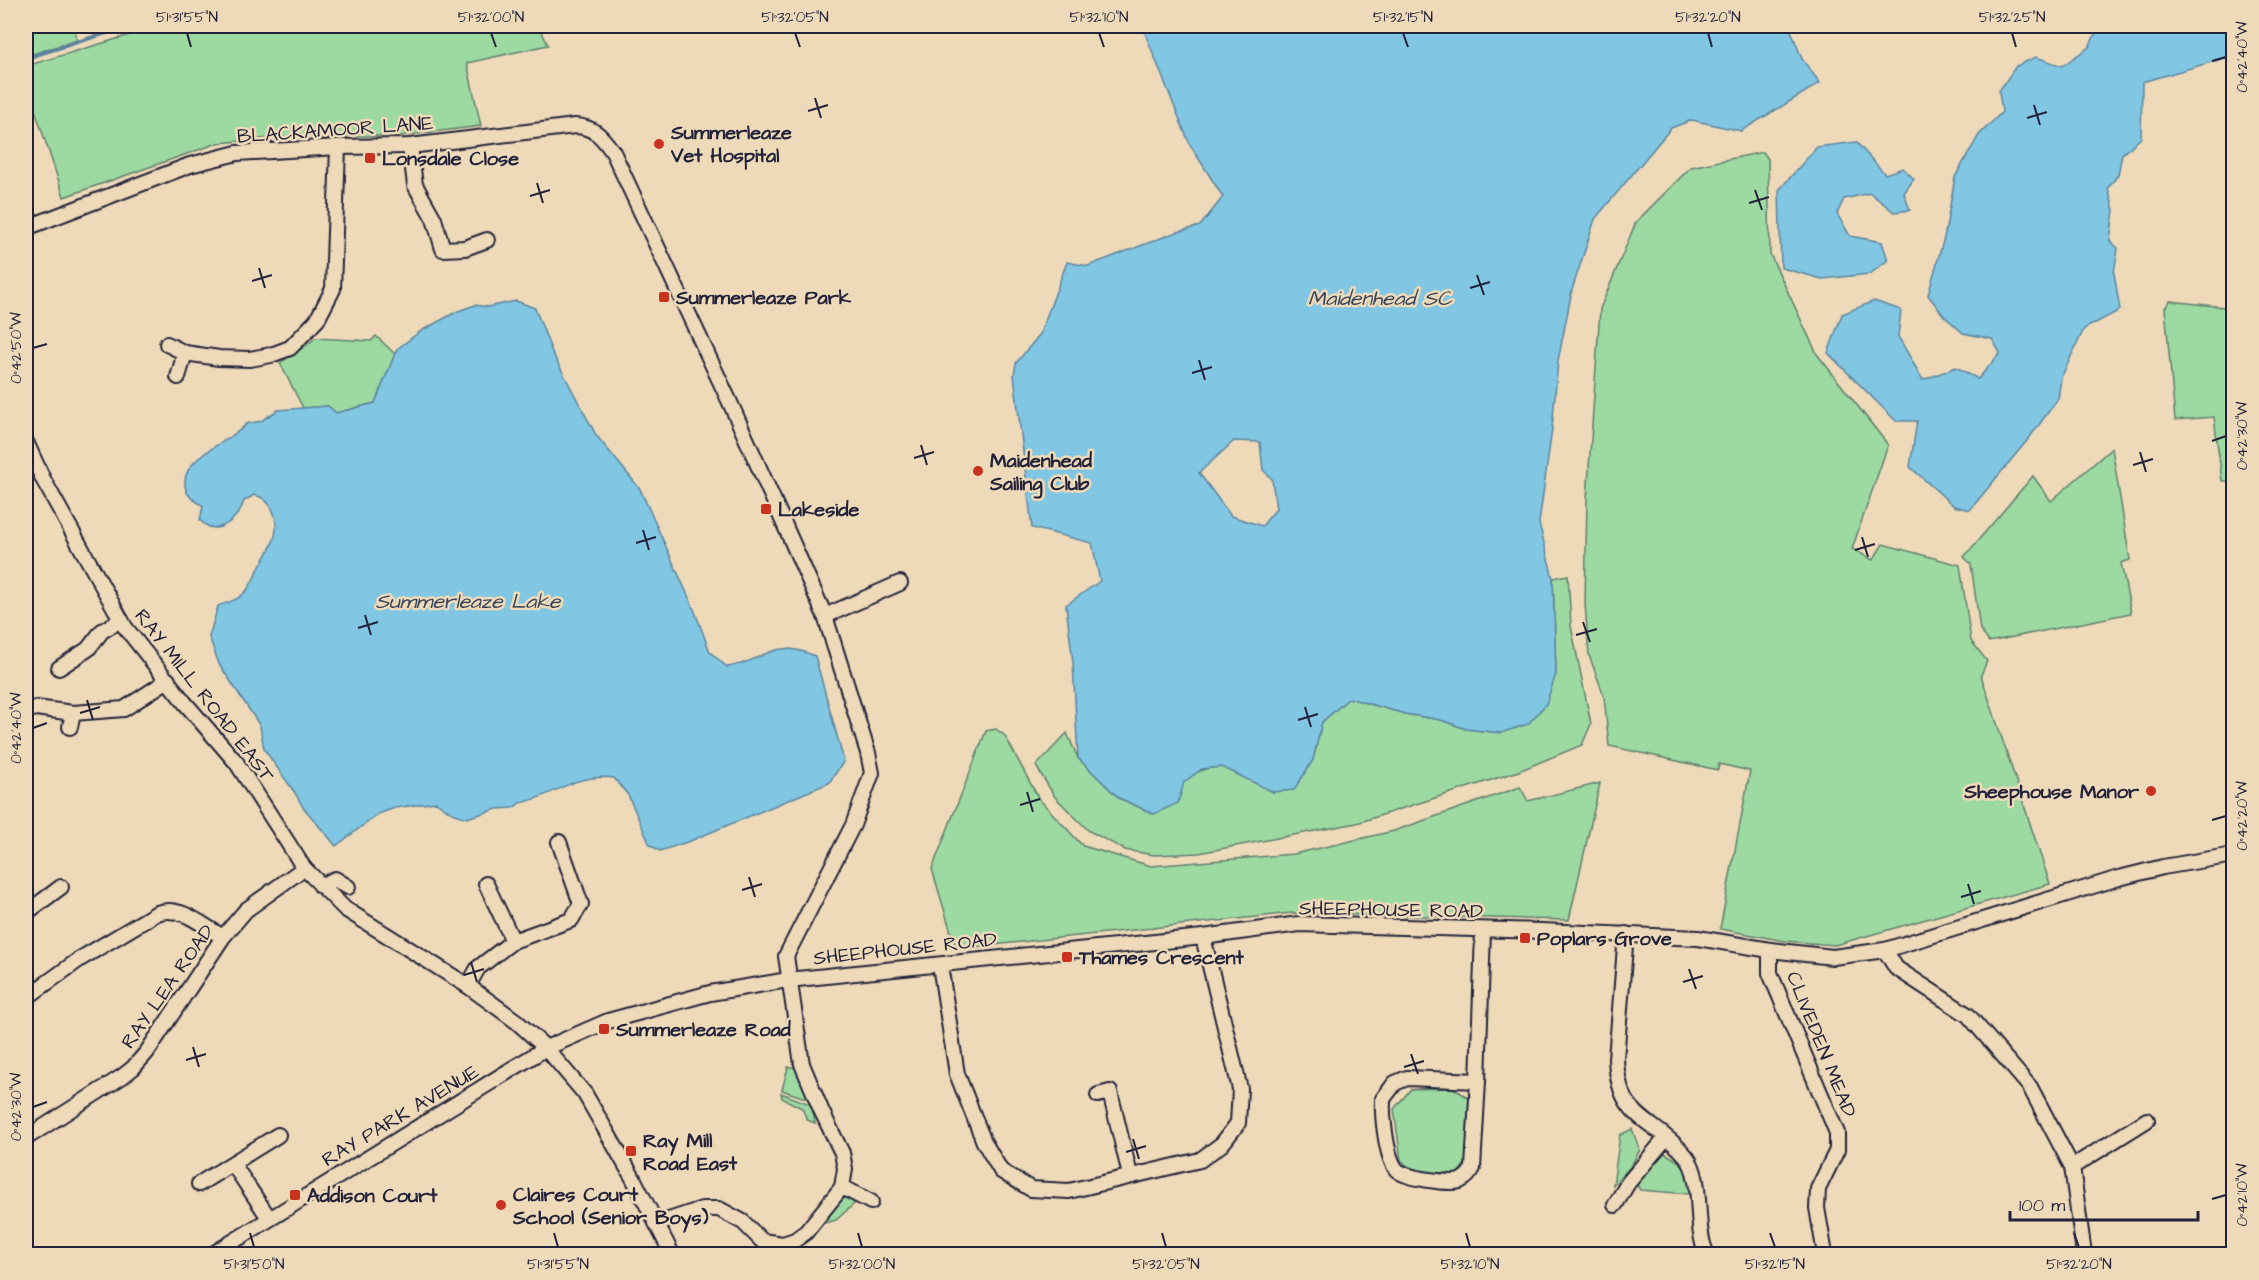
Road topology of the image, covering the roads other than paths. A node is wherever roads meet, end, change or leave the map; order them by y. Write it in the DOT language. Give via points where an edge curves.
graph roads {
  1 [pos="410,146"];
  2 [pos="338,147"];
  3 [pos="26,228"];
  4 [pos="487,240"];
  5 [pos="167,344"];
  6 [pos="185,353"];
  7 [pos="178,377"];
  8 [pos="26,442"];
  9 [pos="900,583"];
  10 [pos="825,616"];
  11 [pos="121,620"];
  12 [pos="59,668"];
  13 [pos="168,680"];
  14 [pos="26,711"];
  15 [pos="73,712"];
  16 [pos="70,727"];
  17 [pos="558,842"];
  18 [pos="2234,855"];
  19 [pos="304,868"];
  20 [pos="486,884"];
  21 [pos="321,886"];
  22 [pos="61,887"];
  23 [pos="348,887"];
  24 [pos="26,913"];
  25 [pos="1483,931"];
  26 [pos="1626,934"];
  27 [pos="223,937"];
  28 [pos="1203,937"];
  29 [pos="513,941"];
  30 [pos="1770,950"];
  31 [pos="1885,950"];
  32 [pos="940,964"];
  33 [pos="788,980"];
  34 [pos="468,986"];
  35 [pos="26,998"];
  36 [pos="546,1048"];
  37 [pos="1478,1081"];
  38 [pos="1105,1090"];
  39 [pos="2147,1120"];
  40 [pos="278,1135"];
  41 [pos="26,1138"];
  42 [pos="1666,1138"];
  43 [pos="233,1164"];
  44 [pos="2072,1167"];
  45 [pos="1130,1175"];
  46 [pos="199,1184"];
  47 [pos="842,1187"];
  48 [pos="871,1202"];
  49 [pos="1615,1204"];
  50 [pos="269,1218"];
  51 [pos="657,1224"];
  52 [pos="230,1250"];
  53 [pos="213,1254"];
  54 [pos="672,1254"];
  55 [pos="1707,1254"];
  56 [pos="1825,1254"];
  57 [pos="2085,1254"];
  1 -- 2 [label="street, BLACKAMOOR LANE"];
  1 -- 4 [label="street" via="415,185 434,219 443,249 465,248"];
  1 -- 10 [label="street, BLACKAMOOR LANE" via="575,126 598,132 613,152"];
  2 -- 3 [label="street, BLACKAMOOR LANE" via="237,153 190,165"];
  2 -- 6 [label="street" via="333,289 316,320 290,348 271,355 219,358"];
  5 -- 6 [label="street"];
  6 -- 7 [label="street"];
  8 -- 11 [label="street, RAY MILL ROAD EAST"];
  9 -- 10 [label="street"];
  10 -- 33 [label="street" via="872,773 854,825 786,956"];
  11 -- 12 [label="street"];
  11 -- 13 [label="street, RAY MILL ROAD EAST"];
  13 -- 15 [label="street" via="124,709"];
  13 -- 19 [label="street, RAY MILL ROAD EAST" via="236,762"];
  14 -- 15 [label="street" via="36,708"];
  15 -- 16 [label="street"];
  17 -- 29 [label="street" via="581,904 571,920"];
  18 -- 31 [label="street, SHEEPHOUSE ROAD" via="2119,878"];
  19 -- 21 [label="street, RAY MILL ROAD EAST"];
  19 -- 27 [label="street, RAY LEA ROAD" via="246,910"];
  20 -- 29 [label="street"];
  21 -- 23 [label="street" via="335,879"];
  21 -- 34 [label="street, RAY MILL ROAD EAST" via="345,909"];
  22 -- 24 [label="street"];
  25 -- 26 [label="street, SHEEPHOUSE ROAD"];
  25 -- 28 [label="street, SHEEPHOUSE ROAD" via="1299,924"];
  25 -- 37 [label="street"];
  26 -- 30 [label="street, SHEEPHOUSE ROAD"];
  26 -- 42 [label="street" via="1617,1077 1630,1108"];
  27 -- 35 [label="street" via="180,912 167,909 80,959"];
  27 -- 41 [label="street, RAY LEA ROAD" via="133,1068"];
  28 -- 32 [label="street, SHEEPHOUSE ROAD"];
  28 -- 45 [label="street" via="1240,1089 1238,1123 1221,1144 1200,1160"];
  29 -- 34 [label="street" via="478,968"];
  30 -- 31 [label="street, SHEEPHOUSE ROAD" via="1833,957"];
  30 -- 56 [label="street, CLIVEDEN MEAD" via="1770,973 1837,1133 1837,1150 1818,1189 1817,1208"];
  31 -- 44 [label="street" via="1896,968 1968,1015 2030,1087"];
  32 -- 33 [label="street, SHEEPHOUSE ROAD"];
  32 -- 45 [label="street" via="957,1074 984,1142 1001,1170 1031,1189 1069,1191"];
  33 -- 36 [label="street, SHEEPHOUSE ROAD" via="710,993 608,1021"];
  33 -- 47 [label="street" via="802,1064 842,1153"];
  34 -- 36 [label="street, RAY MILL ROAD EAST"];
  36 -- 50 [label="street, RAY PARK AVENUE"];
  36 -- 51 [label="street, RAY MILL ROAD EAST" via="585,1094"];
  37 -- 37 [label="street" via="1471,1173 1455,1182 1399,1173 1389,1154 1383,1106 1390,1088 1407,1078"];
  38 -- 45 [label="street"];
  39 -- 44 [label="street"];
  40 -- 43 [label="street"];
  42 -- 49 [label="street"];
  42 -- 55 [label="street" via="1687,1157 1696,1181"];
  43 -- 46 [label="street"];
  43 -- 50 [label="street"];
  44 -- 57 [label="street"];
  47 -- 48 [label="street"];
  47 -- 51 [label="street" via="806,1232 783,1244 762,1241 743,1222 719,1209 702,1209"];
  50 -- 52 [label="street, RAY PARK AVENUE"];
  51 -- 54 [label="street, RAY MILL ROAD EAST"];
  52 -- 53 [label="street, RAY PARK AVENUE"];
}
